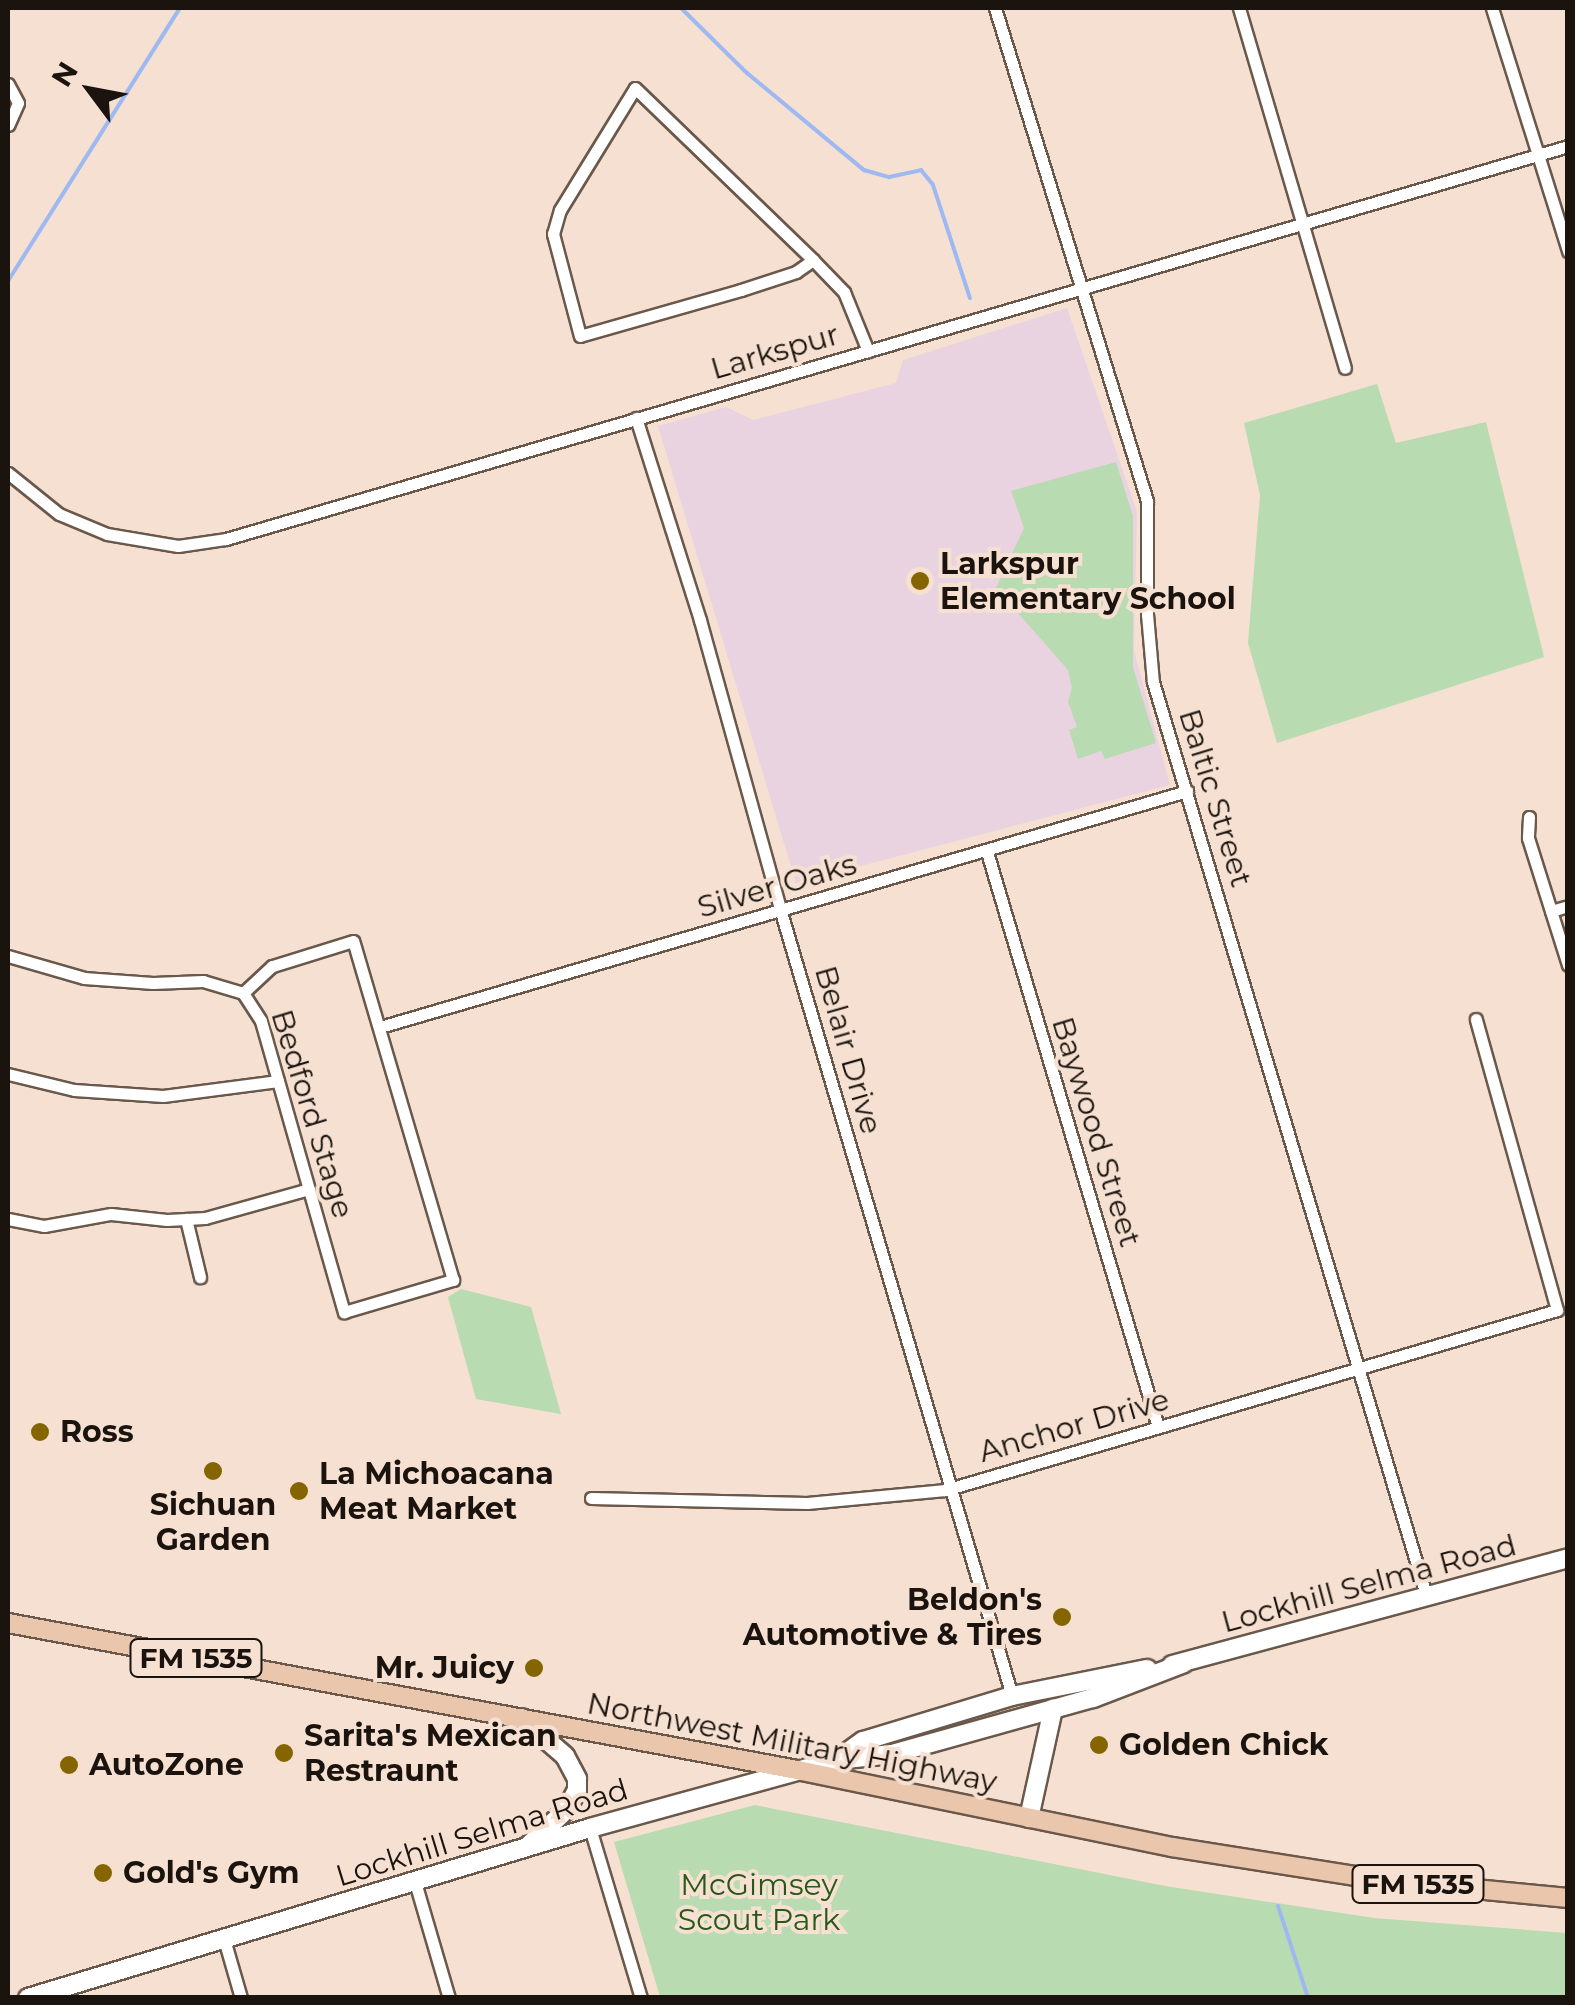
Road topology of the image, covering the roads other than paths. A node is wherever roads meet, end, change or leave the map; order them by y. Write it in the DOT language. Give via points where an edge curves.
graph roads {
  1 [pos="995,8"];
  2 [pos="1239,8"];
  3 [pos="1492,8"];
  4 [pos="8,84"];
  5 [pos="8,125"];
  6 [pos="1568,146"];
  7 [pos="1536,155"];
  8 [pos="1304,223"];
  9 [pos="1568,251"];
  10 [pos="814,260"];
  11 [pos="1080,288"];
  12 [pos="868,351"];
  13 [pos="1345,368"];
  14 [pos="636,418"];
  15 [pos="8,473"];
  16 [pos="1187,792"];
  17 [pos="1529,817"];
  18 [pos="987,852"];
  19 [pos="1568,906"];
  20 [pos="1551,911"];
  21 [pos="781,912"];
  22 [pos="8,956"];
  23 [pos="1568,964"];
  24 [pos="243,993"];
  25 [pos="1476,1019"];
  26 [pos="380,1027"];
  27 [pos="8,1074"];
  28 [pos="278,1082"];
  29 [pos="309,1189"];
  30 [pos="186,1219"];
  31 [pos="8,1220"];
  32 [pos="200,1278"];
  33 [pos="1360,1369"];
  34 [pos="1158,1428"];
  35 [pos="952,1488"];
  36 [pos="591,1498"];
  37 [pos="1568,1558"];
  38 [pos="1427,1598"];
  39 [pos="8,1623"];
  40 [pos="1184,1662"];
  41 [pos="1012,1696"];
  42 [pos="1053,1709"];
  43 [pos="521,1718"];
  44 [pos="959,1736"];
  45 [pos="838,1760"];
  46 [pos="798,1770"];
  47 [pos="1029,1818"];
  48 [pos="590,1828"];
  49 [pos="524,1848"];
  50 [pos="414,1882"];
  51 [pos="1568,1898"];
  52 [pos="224,1939"];
  53 [pos="30,1997"];
  54 [pos="241,1998"];
  55 [pos="448,1998"];
  56 [pos="640,1998"];
  1 -- 11 [label="street, Baltic Street"];
  2 -- 8 [label="street"];
  3 -- 7 [label="street"];
  4 -- 5 [label="street" via="18,103"];
  6 -- 7 [label="street, Larkspur"];
  7 -- 8 [label="street, Larkspur"];
  7 -- 9 [label="street"];
  8 -- 11 [label="street, Larkspur"];
  8 -- 13 [label="street"];
  10 -- 10 [label="street" via="635,88 556,221 555,248 580,336 741,290"];
  10 -- 12 [label="street" via="844,292"];
  11 -- 12 [label="street, Larkspur"];
  11 -- 16 [label="street, Baltic Street" via="1146,501 1151,671"];
  12 -- 14 [label="street, Larkspur"];
  14 -- 15 [label="street, Larkspur" via="226,540 178,546 128,541 81,525"];
  14 -- 21 [label="street, Belair Drive"];
  16 -- 18 [label="street, Silver Oaks"];
  16 -- 33 [label="street, Baltic Street"];
  17 -- 20 [label="street" via="1528,838"];
  18 -- 21 [label="street, Silver Oaks"];
  18 -- 34 [label="street, Baywood Street"];
  19 -- 20 [label="street"];
  20 -- 23 [label="street"];
  21 -- 26 [label="street, Silver Oaks"];
  21 -- 35 [label="street, Belair Drive"];
  22 -- 24 [label="street, Bedford Stage" via="84,978 203,980"];
  24 -- 26 [label="street" via="272,966 354,941"];
  24 -- 28 [label="street, Bedford Stage" via="261,1022"];
  25 -- 33 [label="street, Anchor Drive" via="1557,1310"];
  26 -- 29 [label="street, Bedford Stage" via="453,1280 344,1312"];
  27 -- 28 [label="street" via="74,1090 163,1096"];
  28 -- 29 [label="street, Bedford Stage"];
  29 -- 30 [label="street" via="229,1214"];
  30 -- 31 [label="street" via="111,1214 44,1226"];
  30 -- 32 [label="street"];
  33 -- 34 [label="street, Anchor Drive"];
  33 -- 38 [label="street, Baltic Street"];
  34 -- 35 [label="street, Anchor Drive"];
  35 -- 36 [label="street, Anchor Drive" via="807,1503"];
  35 -- 41 [label="street, Belair Drive"];
  37 -- 38 [label="main road, Lockhill Selma Road"];
  38 -- 40 [label="main road, Lockhill Selma Road"];
  39 -- 43 [label="main road, Northwest Military Highway / FM 1535"];
  40 -- 41 [label="main road, Lockhill Selma Road"];
  40 -- 42 [label="main road, Lockhill Selma Road"];
  41 -- 44 [label="main road" via="1005,1711"];
  41 -- 45 [label="main road, Lockhill Selma Road" via="863,1741"];
  42 -- 44 [label="main road, Lockhill Selma Road"];
  42 -- 47 [label="main road"];
  43 -- 46 [label="main road, Northwest Military Highway / FM 1535"];
  43 -- 49 [label="main road" via="565,1756 577,1790 567,1809"];
  44 -- 45 [label="main road, Lockhill Selma Road"];
  45 -- 46 [label="main road, Lockhill Selma Road"];
  46 -- 47 [label="main road, Northwest Military Highway / FM 1535"];
  46 -- 48 [label="main road, Lockhill Selma Road"];
  47 -- 51 [label="main road, Northwest Military Highway / FM 1535" via="1352,1876"];
  48 -- 49 [label="main road, Lockhill Selma Road"];
  48 -- 56 [label="street"];
  49 -- 50 [label="main road, Lockhill Selma Road"];
  50 -- 52 [label="main road, Lockhill Selma Road"];
  50 -- 55 [label="street"];
  52 -- 53 [label="main road, Lockhill Selma Road"];
  52 -- 54 [label="street"];
}
